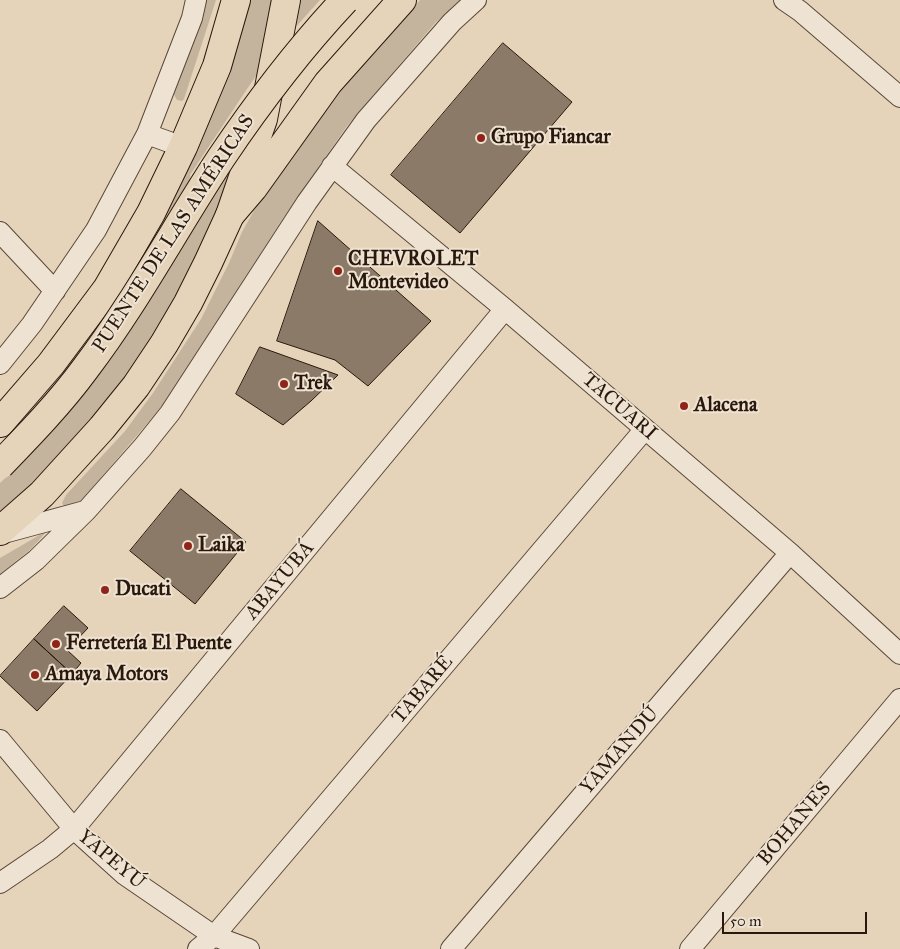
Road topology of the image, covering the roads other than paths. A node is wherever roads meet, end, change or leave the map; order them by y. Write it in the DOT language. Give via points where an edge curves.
graph roads {
  1 [pos="196,0"];
  2 [pos="236,0"];
  3 [pos="286,0"];
  4 [pos="345,0"];
  5 [pos="402,0"];
  6 [pos="476,0"];
  7 [pos="784,0"];
  8 [pos="900,98"];
  9 [pos="147,134"];
  10 [pos="183,147"];
  11 [pos="332,166"];
  12 [pos="230,215"];
  13 [pos="0,232"];
  14 [pos="55,291"];
  15 [pos="505,309"];
  16 [pos="0,364"];
  17 [pos="0,423"];
  18 [pos="644,429"];
  19 [pos="0,465"];
  20 [pos="86,511"];
  21 [pos="0,532"];
  22 [pos="790,553"];
  23 [pos="0,588"];
  24 [pos="900,654"];
  25 [pos="900,699"];
  26 [pos="0,740"];
  27 [pos="74,829"];
  28 [pos="0,883"];
  29 [pos="214,936"];
  30 [pos="198,949"];
  31 [pos="249,949"];
  32 [pos="451,949"];
  33 [pos="690,949"];
  1 -- 9 [label="street"];
  2 -- 10 [label="main road" via="217,66"];
  3 -- 12 [label="main road" via="263,119"];
  4 -- 19 [label="main road, PUENTE DE LAS AMÉRICAS, bridge" via="274,84 221,158 131,304 86,369 51,412"];
  5 -- 12 [label="main road" via="328,83 254,188"];
  6 -- 11 [label="street" via="399,81"];
  7 -- 8 [label="street"];
  9 -- 10 [label="street"];
  9 -- 14 [label="street" via="96,230"];
  10 -- 17 [label="main road" via="151,213 107,289 52,364"];
  11 -- 15 [label="street, TACUARI"];
  11 -- 20 [label="street" via="170,413"];
  12 -- 21 [label="main road" via="188,303 136,386 42,494"];
  13 -- 14 [label="street"];
  14 -- 16 [label="street"];
  15 -- 18 [label="street, TACUARI"];
  15 -- 27 [label="street, ABAYUBÁ"];
  18 -- 22 [label="street, TACUARI"];
  18 -- 29 [label="street, TABARÉ"];
  20 -- 21 [label="street"];
  20 -- 23 [label="street" via="36,560"];
  22 -- 24 [label="street, TACUARI"];
  22 -- 32 [label="street, YAMANDÚ"];
  25 -- 33 [label="street, BOHANES"];
  26 -- 27 [label="street, YAPEYÚ"];
  27 -- 28 [label="street, ABAYUBÁ"];
  27 -- 29 [label="street, YAPEYÚ" via="125,875"];
  29 -- 30 [label="street, TABARÉ"];
  29 -- 31 [label="street, YAPEYÚ"];
}
